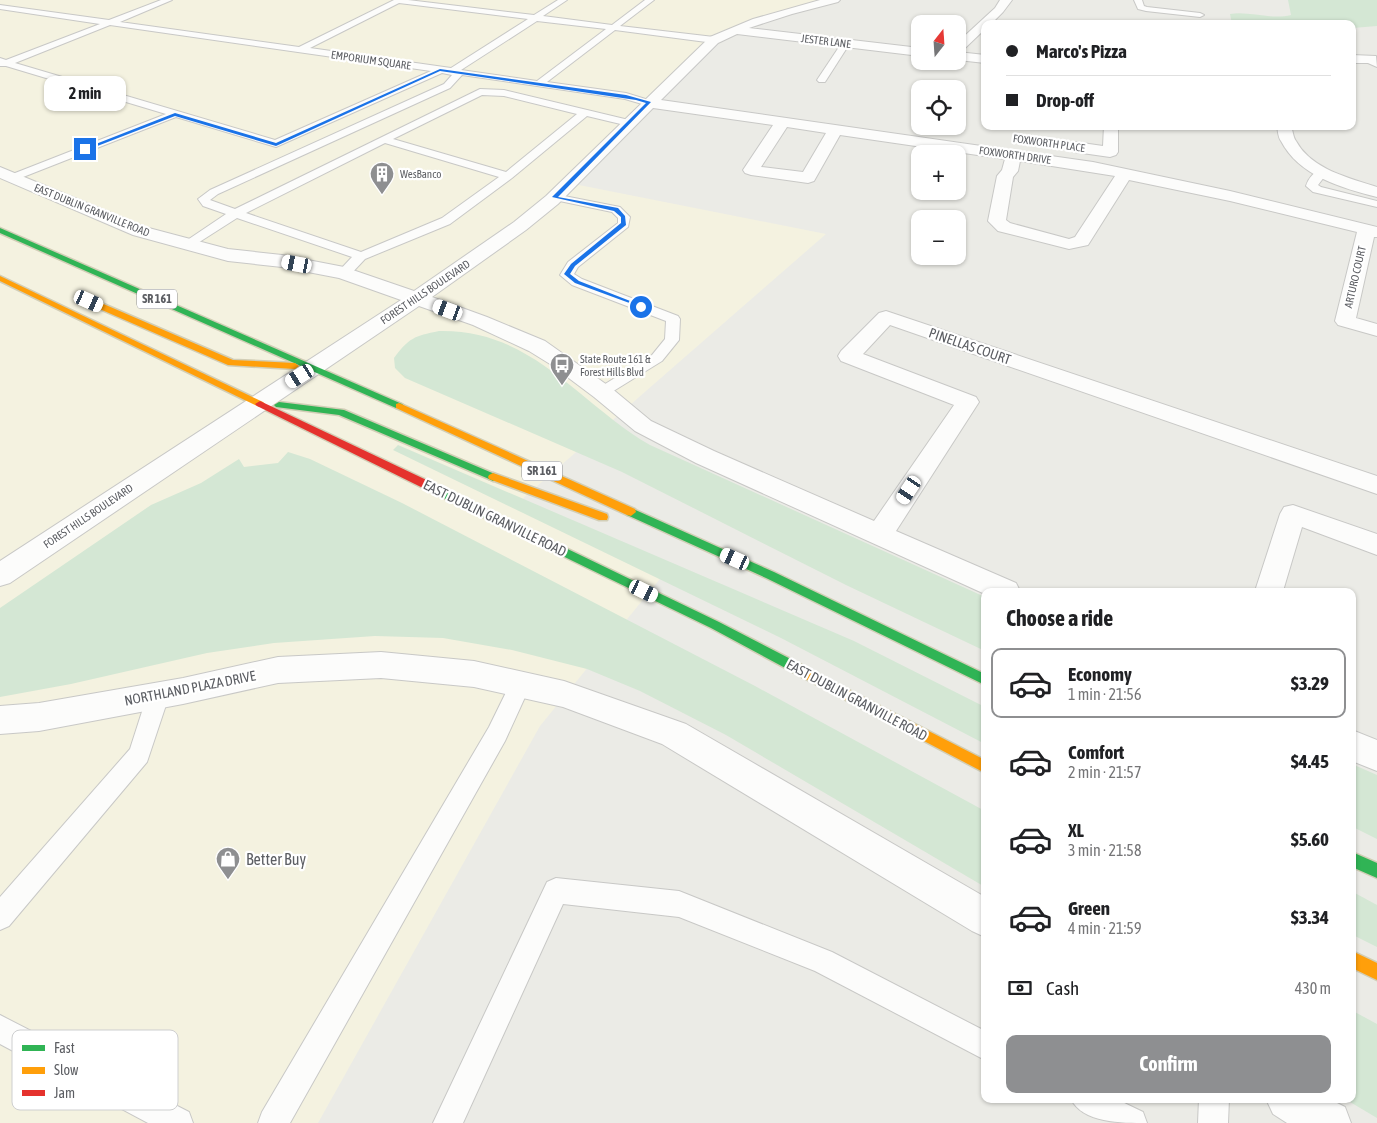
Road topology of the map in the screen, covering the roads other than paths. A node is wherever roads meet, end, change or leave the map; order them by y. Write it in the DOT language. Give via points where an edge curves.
graph roads {
  1 [pos="168,0"];
  2 [pos="399,0"];
  3 [pos="563,0"];
  4 [pos="650,0"];
  5 [pos="1006,0"];
  6 [pos="1138,0"];
  7 [pos="827,1"];
  8 [pos="0,7"];
  9 [pos="1200,15"];
  10 [pos="536,18"];
  11 [pos="988,20"];
  12 [pos="110,23"];
  13 [pos="981,27"];
  14 [pos="613,28"];
  15 [pos="732,30"];
  16 [pos="714,40"];
  17 [pos="966,41"];
  18 [pos="846,43"];
  19 [pos="300,50"];
  20 [pos="911,51"];
  21 [pos="966,57"];
  22 [pos="981,59"];
  23 [pos="1356,59"];
  24 [pos="2,63"];
  25 [pos="1377,63"];
  26 [pos="440,70"];
  27 [pos="456,73"];
  28 [pos="822,80"];
  29 [pos="538,84"];
  30 [pos="424,96"];
  31 [pos="649,103"];
  32 [pos="455,105"];
  33 [pos="584,112"];
  34 [pos="175,114"];
  35 [pos="783,122"];
  36 [pos="629,123"];
  37 [pos="836,129"];
  38 [pos="1111,130"];
  39 [pos="1285,130"];
  40 [pos="385,140"];
  41 [pos="1062,145"];
  42 [pos="1014,155"];
  43 [pos="1322,172"];
  44 [pos="1126,173"];
  45 [pos="7,174"];
  46 [pos="508,176"];
  47 [pos="1377,192"];
  48 [pos="554,197"];
  49 [pos="1377,204"];
  50 [pos="237,214"];
  51 [pos="0,230"];
  52 [pos="1372,231"];
  53 [pos="186,245"];
  54 [pos="361,256"];
  55 [pos="0,270"];
  56 [pos="344,273"];
  57 [pos="0,278"];
  58 [pos="36,282"];
  59 [pos="71,295"];
  60 [pos="416,299"];
  61 [pos="1377,330"];
  62 [pos="313,367"];
  63 [pos="602,392"];
  64 [pos="258,403"];
  65 [pos="1377,485"];
  66 [pos="615,521"];
  67 [pos="652,534"];
  68 [pos="879,535"];
  69 [pos="1377,545"];
  70 [pos="0,575"];
  71 [pos="770,575"];
  72 [pos="999,588"];
  73 [pos="1270,588"];
  74 [pos="981,678"];
  75 [pos="520,684"];
  76 [pos="158,696"];
  77 [pos="0,720"];
  78 [pos="1356,747"];
  79 [pos="1377,756"];
  80 [pos="981,765"];
  81 [pos="1356,861"];
  82 [pos="1377,871"];
  83 [pos="981,916"];
  84 [pos="0,918"];
  85 [pos="1356,961"];
  86 [pos="1377,972"];
  87 [pos="0,1029"];
  88 [pos="12,1035"];
  89 [pos="981,1044"];
  90 [pos="1094,1103"];
  91 [pos="1214,1103"];
  92 [pos="1295,1103"];
  93 [pos="153,1110"];
  94 [pos="178,1123"];
  95 [pos="273,1123"];
  96 [pos="448,1123"];
  97 [pos="1132,1123"];
  98 [pos="1213,1123"];
  99 [pos="1329,1123"];
  1 -- 12 [label="lane"];
  2 -- 10 [label="lane"];
  2 -- 19 [label="lane, EMPORIUM SQUARE"];
  3 -- 10 [label="lane"];
  4 -- 14 [label="lane"];
  5 -- 11 [label="street"];
  6 -- 9 [label="lane" via="1140,7 1146,9"];
  7 -- 15 [label="street, FOREST HILLS BOULEVARD"];
  8 -- 12 [label="lane"];
  10 -- 14 [label="lane"];
  10 -- 27 [label="lane"];
  12 -- 19 [label="lane, EMPORIUM SQUARE"];
  12 -- 24 [label="lane"];
  13 -- 17 [label="street"];
  14 -- 16 [label="lane"];
  14 -- 29 [label="lane"];
  15 -- 16 [label="street, FOREST HILLS BOULEVARD"];
  15 -- 18 [label="street, JESTER LANE"];
  16 -- 31 [label="street, FOREST HILLS BOULEVARD"];
  18 -- 20 [label="street, JESTER LANE"];
  18 -- 28 [label="lane"];
  19 -- 26 [label="lane, EMPORIUM SQUARE"];
  21 -- 22 [label="street"];
  23 -- 25 [label="street" via="1371,59"];
  24 -- 34 [label="lane"];
  26 -- 27 [label="lane, EMPORIUM SQUARE"];
  26 -- 34 [label="lane" via="276,144"];
  27 -- 29 [label="lane, EMPORIUM SQUARE"];
  27 -- 30 [label="lane" via="448,86"];
  29 -- 31 [label="lane, EMPORIUM SQUARE" via="626,96"];
  30 -- 32 [label="lane"];
  30 -- 50 [label="lane" via="204,199 207,204"];
  31 -- 35 [label="street, FOXWORTH DRIVE"];
  31 -- 36 [label="street, FOREST HILLS BOULEVARD"];
  32 -- 33 [label="lane" via="480,92 504,94"];
  32 -- 40 [label="lane"];
  33 -- 36 [label="lane"];
  33 -- 46 [label="lane"];
  34 -- 45 [label="lane"];
  35 -- 37 [label="street, FOXWORTH DRIVE"];
  35 -- 37 [label="street" via="751,170 808,178"];
  36 -- 48 [label="street, FOREST HILLS BOULEVARD"];
  37 -- 42 [label="street, FOXWORTH DRIVE"];
  38 -- 41 [label="street, FOXWORTH PLACE" via="1110,152"];
  39 -- 43 [label="street" via="1296,151"];
  40 -- 46 [label="lane"];
  40 -- 50 [label="lane"];
  42 -- 44 [label="street, FOXWORTH DRIVE"];
  42 -- 44 [label="street" via="1005,176 997,220 1004,227 1069,244 1082,241"];
  43 -- 47 [label="street"];
  43 -- 49 [label="lane" via="1313,181 1312,186 1317,190"];
  44 -- 52 [label="street, FOXWORTH DRIVE"];
  45 -- 53 [label="street, EAST DUBLIN GRANVILLE ROAD" via="139,230"];
  46 -- 54 [label="lane" via="446,222"];
  48 -- 60 [label="street, FOREST HILLS BOULEVARD" via="520,226"];
  48 -- 63 [label="lane" via="616,209 624,217 624,224 573,265 567,274 577,282 673,319 672,340 657,358"];
  50 -- 53 [label="lane"];
  50 -- 54 [label="lane"];
  51 -- 62 [label="main road, SR 161"];
  52 -- 61 [label="street, ARTURO COURT" via="1345,321"];
  53 -- 56 [label="street, EAST DUBLIN GRANVILLE ROAD" via="228,255"];
  54 -- 56 [label="lane"];
  55 -- 58 [label="main road"];
  56 -- 60 [label="street, EAST DUBLIN GRANVILLE ROAD"];
  57 -- 64 [label="main road, EAST DUBLIN GRANVILLE ROAD"];
  59 -- 62 [label="main road" via="231,363"];
  60 -- 62 [label="street, FOREST HILLS BOULEVARD"];
  60 -- 63 [label="street, EAST DUBLIN GRANVILLE ROAD" via="480,321 537,346"];
  62 -- 64 [label="street, FOREST HILLS BOULEVARD"];
  62 -- 71 [label="main road, SR 161"];
  63 -- 68 [label="street, EAST DUBLIN GRANVILLE ROAD" via="643,426"];
  64 -- 66 [label="main road" via="341,412 471,469"];
  64 -- 70 [label="street, FOREST HILLS BOULEVARD"];
  64 -- 80 [label="main road, EAST DUBLIN GRANVILLE ROAD" via="715,625"];
  65 -- 68 [label="street, PINELLAS COURT" via="886,317 849,356 968,402"];
  67 -- 71 [label="main road"];
  68 -- 72 [label="street, EAST DUBLIN GRANVILLE ROAD"];
  69 -- 73 [label="street" via="1293,514"];
  71 -- 74 [label="main road, SR 161"];
  75 -- 76 [label="street, NORTHLAND PLAZA DRIVE" via="474,674 381,665 278,670"];
  75 -- 83 [label="street" via="564,694 674,734"];
  75 -- 95 [label="lane" via="497,734"];
  76 -- 77 [label="street, NORTHLAND PLAZA DRIVE" via="39,717"];
  76 -- 84 [label="lane" via="138,755"];
  78 -- 79 [label="street"];
  81 -- 82 [label="main road"];
  85 -- 86 [label="main road"];
  87 -- 88 [label="lane"];
  89 -- 96 [label="lane" via="822,962 679,904 556,891"];
  90 -- 97 [label="lane"];
  91 -- 98 [label="lane"];
  92 -- 99 [label="street"];
  93 -- 94 [label="lane"];
}
